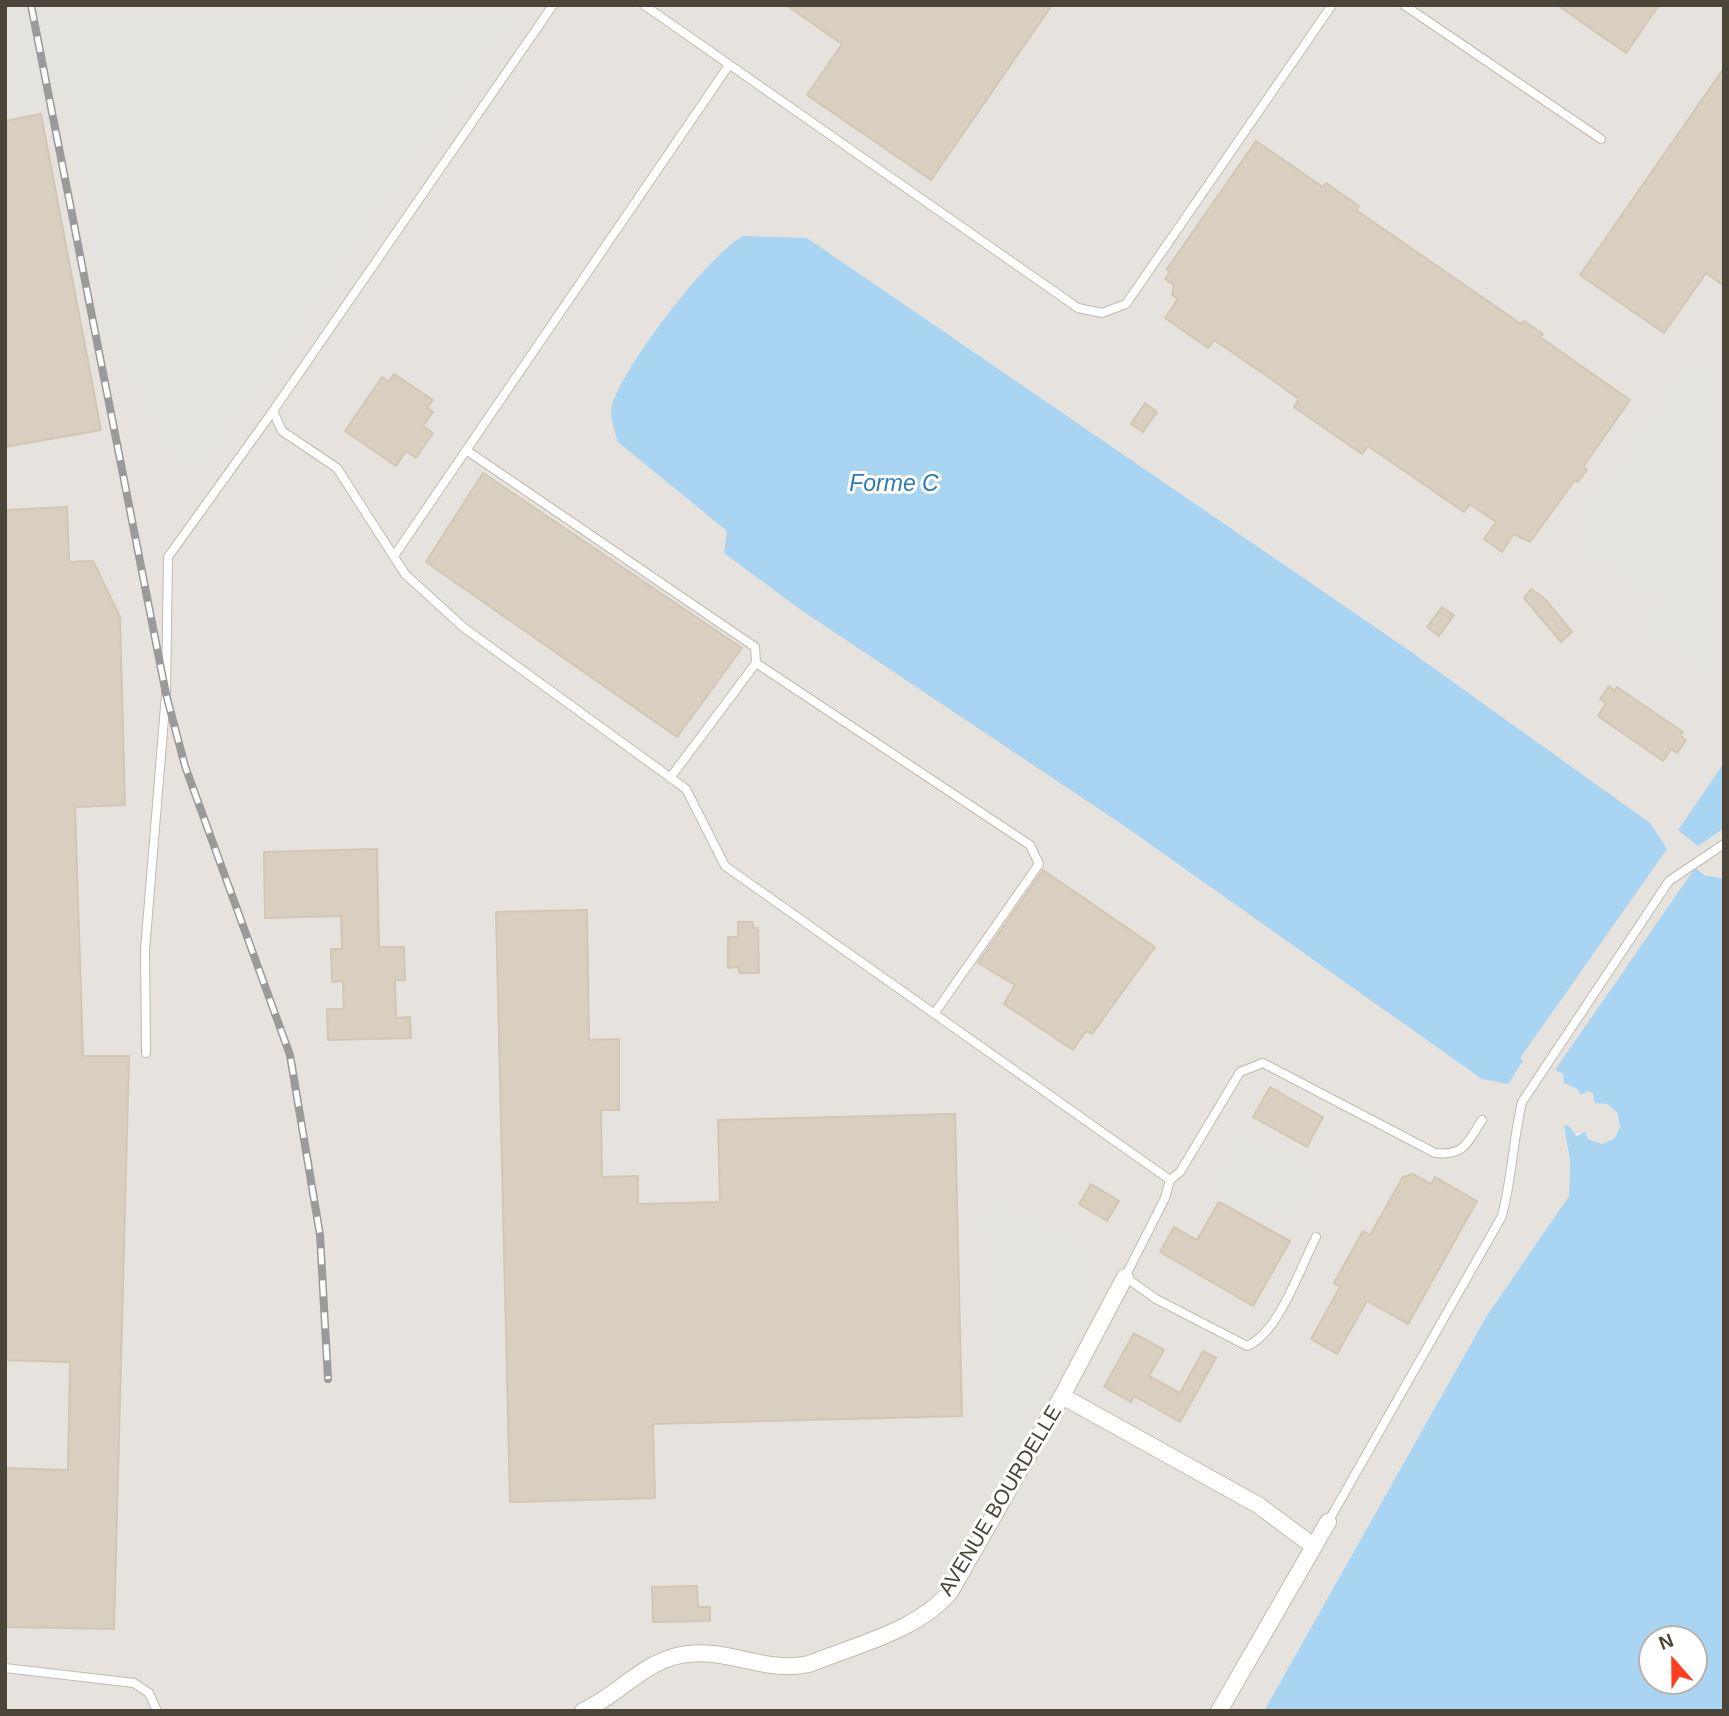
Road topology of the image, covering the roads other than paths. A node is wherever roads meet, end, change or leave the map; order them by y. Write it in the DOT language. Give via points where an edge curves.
graph roads {
  1 [pos="553,5"];
  2 [pos="644,5"];
  3 [pos="1332,5"];
  4 [pos="1405,5"];
  5 [pos="729,65"];
  6 [pos="1601,139"];
  7 [pos="272,411"];
  8 [pos="466,450"];
  9 [pos="394,556"];
  10 [pos="756,663"];
  11 [pos="670,778"];
  12 [pos="1724,844"];
  13 [pos="934,1014"];
  14 [pos="146,1052"];
  15 [pos="1482,1120"];
  16 [pos="1170,1180"];
  17 [pos="1316,1237"];
  18 [pos="1125,1277"];
  19 [pos="1062,1396"];
  20 [pos="1328,1522"];
  21 [pos="1312,1545"];
  22 [pos="5,1668"];
  23 [pos="157,1711"];
  24 [pos="583,1711"];
  25 [pos="1220,1711"];
  1 -- 7 [label="lane"];
  2 -- 5 [label="lane"];
  3 -- 5 [label="lane" via="1126,304 1102,313 1078,308"];
  4 -- 6 [label="lane"];
  5 -- 8 [label="lane"];
  7 -- 9 [label="lane" via="282,431 337,468"];
  7 -- 14 [label="lane" via="168,557 166,694 145,950"];
  8 -- 9 [label="lane"];
  8 -- 10 [label="lane" via="755,647"];
  9 -- 11 [label="lane" via="405,574 463,627"];
  10 -- 11 [label="lane"];
  10 -- 13 [label="lane" via="1030,845 1039,864"];
  11 -- 13 [label="lane" via="686,789 725,866"];
  12 -- 20 [label="lane" via="1670,881 1522,1101 1502,1216"];
  13 -- 16 [label="lane"];
  15 -- 16 [label="lane" via="1465,1147 1452,1155 1435,1153 1263,1063 1240,1072 1180,1172"];
  16 -- 18 [label="lane"];
  17 -- 18 [label="lane" via="1271,1327 1259,1341 1247,1346 1155,1298"];
  18 -- 19 [label="street, AVENUE BOURDELLE"];
  19 -- 21 [label="street" via="1258,1505"];
  19 -- 24 [label="street, AVENUE BOURDELLE" via="950,1592 936,1608 914,1622 791,1668 716,1653 680,1655 644,1670"];
  20 -- 21 [label="street"];
  21 -- 25 [label="street"];
  22 -- 23 [label="lane" via="134,1683 154,1699"];
}
